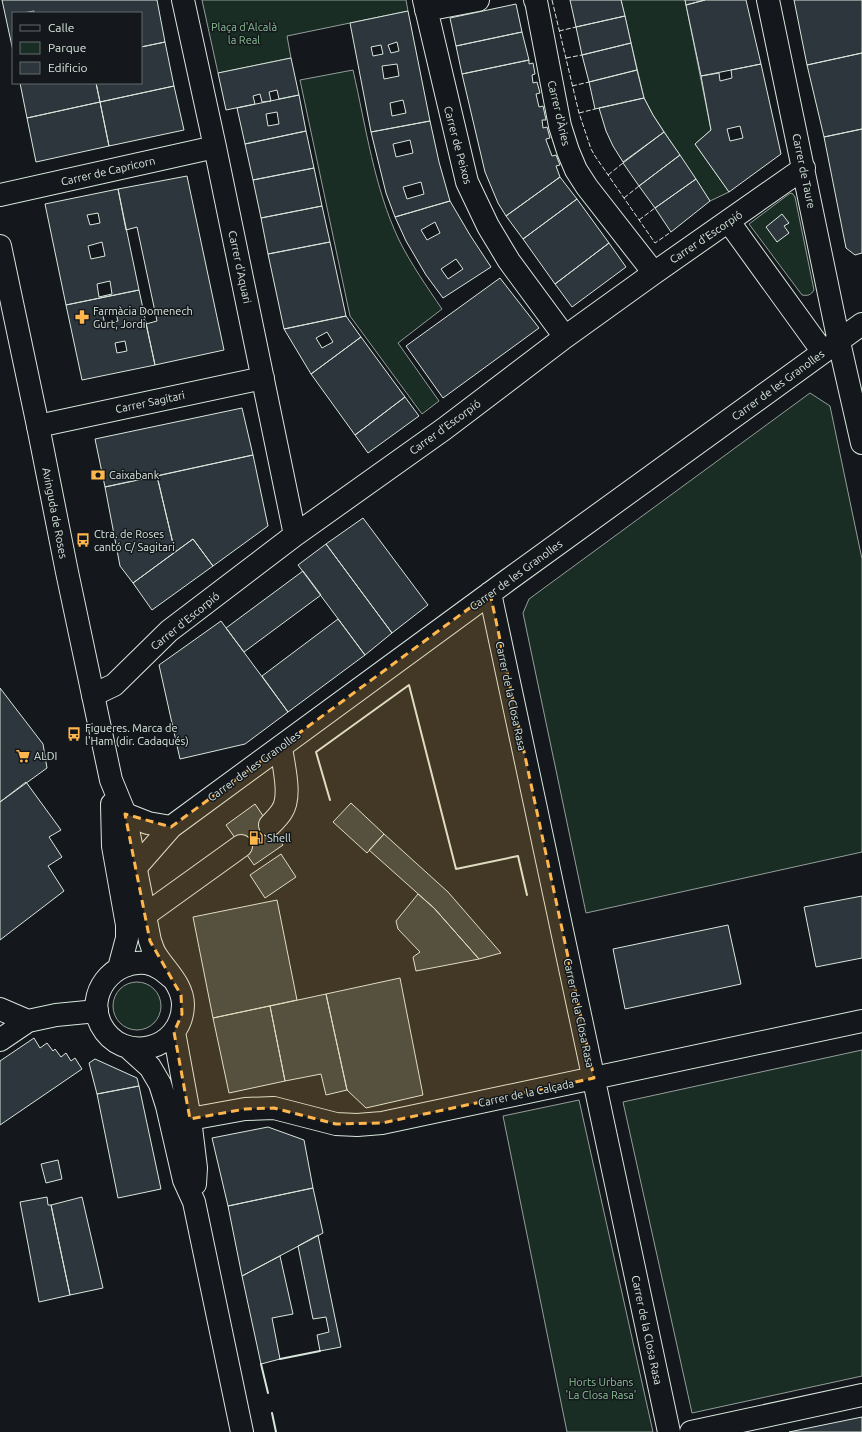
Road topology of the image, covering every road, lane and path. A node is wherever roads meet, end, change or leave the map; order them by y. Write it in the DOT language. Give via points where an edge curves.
graph roads {
  1 [pos="183,0"];
  2 [pos="478,0"];
  3 [pos="535,0"];
  4 [pos="768,0"];
  5 [pos="425,5"];
  6 [pos="215,148"];
  7 [pos="804,168"];
  8 [pos="0,195"];
  9 [pos="729,222"];
  10 [pos="0,246"];
  11 [pos="654,273"];
  12 [pos="862,324"];
  13 [pos="565,337"];
  14 [pos="831,347"];
  15 [pos="263,378"];
  16 [pos="38,426"];
  17 [pos="862,443"];
  18 [pos="295,535"];
  19 [pos="490,594"];
  20 [pos="93,695"];
  21 [pos="281,747"];
  22 [pos="111,780"];
  23 [pos="125,814"];
  24 [pos="270,825"];
  25 [pos="171,827"];
  26 [pos="241,846"];
  27 [pos="136,867"];
  28 [pos="145,915"];
  29 [pos="119,968"];
  30 [pos="172,978"];
  31 [pos="0,1009"];
  32 [pos="97,1011"];
  33 [pos="28,1021"];
  34 [pos="862,1021"];
  35 [pos="174,1032"];
  36 [pos="0,1040"];
  37 [pos="129,1048"];
  38 [pos="594,1078"];
  39 [pos="190,1119"];
  40 [pos="194,1202"];
  41 [pos="862,1395"];
  42 [pos="242,1432"];
  43 [pos="669,1432"];
  44 [pos="692,1432"];
  1 -- 6 [label="street, Carrer d'Aquari"];
  2 -- 5 [label="street"];
  3 -- 11 [label="street, Carrer d'Àries" via="560,126 576,170"];
  4 -- 7 [label="street, Carrer de Taure"];
  5 -- 13 [label="street, Carrer de Peixos" via="467,182 488,226 509,261"];
  6 -- 8 [label="street, Carrer de Capricorn"];
  6 -- 15 [label="street, Carrer d'Aquari"];
  7 -- 9 [label="street, Carrer d'Escorpió"];
  7 -- 14 [label="street, Carrer de Taure"];
  9 -- 11 [label="street, Carrer d'Escorpió"];
  9 -- 14 [label="street"];
  10 -- 16 [label="street, Avinguda de Roses"];
  11 -- 13 [label="street, Carrer d'Escorpió"];
  12 -- 14 [label="street, Carrer de les Granolles"];
  13 -- 18 [label="street, Carrer d'Escorpió" via="444,429"];
  14 -- 17 [label="street, Carrer de Taure"];
  14 -- 19 [label="street, Carrer de les Granolles"];
  15 -- 16 [label="street, Carrer Sagitari"];
  15 -- 18 [label="street, Carrer d'Aquari"];
  16 -- 20 [label="street, Avinguda de Roses"];
  18 -- 20 [label="street, Carrer d'Escorpió" via="169,631 114,685"];
  19 -- 21 [label="street, Carrer de les Granolles"];
  19 -- 38 [label="street, Carrer de la Closa Rasa"];
  20 -- 22 [label="street, Avinguda de Roses"];
  21 -- 24 [label="street" via="286,802"];
  21 -- 25 [label="street, Carrer de les Granolles"];
  22 -- 23 [label="street"];
  22 -- 29 [label="street" via="113,846 127,925 127,938"];
  23 -- 25 [label="street" via="148,823"];
  23 -- 27 [label="street"];
  25 -- 27 [label="street, Carrer de les Granolles"];
  26 -- 28 [label="street"];
  27 -- 28 [label="street"];
  28 -- 30 [label="street" via="150,941"];
  29 -- 30 [label="street" via="132,963 147,963 161,968"];
  29 -- 32 [label="street" via="101,986 97,998"];
  30 -- 35 [label="street" via="178,986 183,1004 179,1023"];
  31 -- 33 [label="street"];
  32 -- 33 [label="street"];
  32 -- 37 [label="street" via="104,1030 119,1044"];
  33 -- 36 [label="street"];
  34 -- 38 [label="street, Carrer de la Calçada"];
  35 -- 37 [label="street" via="167,1039 149,1048"];
  35 -- 39 [label="street"];
  37 -- 40 [label="street" via="150,1067 160,1084 184,1180"];
  38 -- 39 [label="street, Carrer de la Calçada" via="382,1123 336,1124 274,1108 245,1109"];
  38 -- 43 [label="street, Carrer de la Closa Rasa"];
  39 -- 40 [label="street" via="196,1168"];
  40 -- 42 [label="street"];
  41 -- 44 [label="street"];
}
